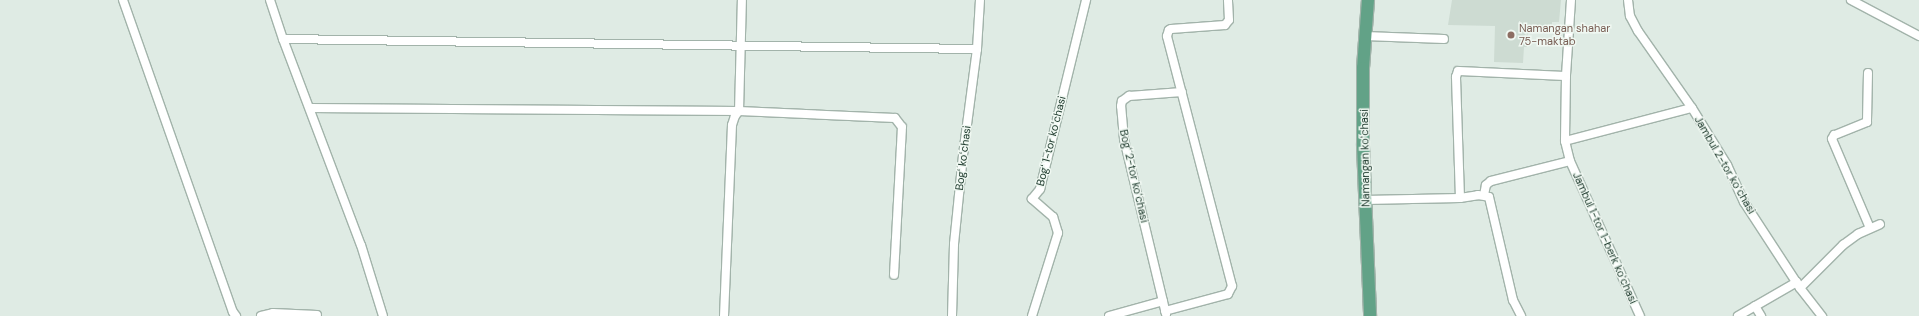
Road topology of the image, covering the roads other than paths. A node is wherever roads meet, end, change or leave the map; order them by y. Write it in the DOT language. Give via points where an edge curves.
graph roads {
  1 [pos="123,0"];
  2 [pos="270,0"];
  3 [pos="742,0"];
  4 [pos="980,0"];
  5 [pos="1086,0"];
  6 [pos="1228,0"];
  7 [pos="1368,0"];
  8 [pos="1571,0"];
  9 [pos="1628,0"];
  10 [pos="1851,0"];
  11 [pos="1365,36"];
  12 [pos="1919,36"];
  13 [pos="283,39"];
  14 [pos="1444,39"];
  15 [pos="741,46"];
  16 [pos="977,49"];
  17 [pos="1868,73"];
  18 [pos="1566,76"];
  19 [pos="1182,92"];
  20 [pos="310,108"];
  21 [pos="1692,108"];
  22 [pos="739,112"];
  23 [pos="1566,141"];
  24 [pos="1570,160"];
  25 [pos="1484,195"];
  26 [pos="1460,198"];
  27 [pos="1365,200"];
  28 [pos="1880,224"];
  29 [pos="1870,228"];
  30 [pos="894,275"];
  31 [pos="1798,285"];
  32 [pos="1163,301"];
  33 [pos="1755,306"];
  34 [pos="1166,313"];
  35 [pos="318,315"];
  36 [pos="236,316"];
  37 [pos="262,316"];
  38 [pos="383,316"];
  39 [pos="724,316"];
  40 [pos="952,316"];
  41 [pos="1032,316"];
  42 [pos="1109,316"];
  43 [pos="1370,316"];
  44 [pos="1521,316"];
  45 [pos="1640,316"];
  46 [pos="1738,316"];
  47 [pos="1761,316"];
  48 [pos="1822,316"];
  1 -- 36 [label="street"];
  2 -- 13 [label="street"];
  3 -- 15 [label="street"];
  4 -- 16 [label="street, Bogʻ koʻchasi"];
  5 -- 41 [label="street, Bogʻ 1-tor koʻchasi" via="1040,189 1032,199 1053,217 1058,233"];
  6 -- 19 [label="street, Bogʻ 2-tor koʻchasi" via="1229,20 1225,25 1168,30 1167,36"];
  7 -- 11 [label="main road, Namangan koʻchasi"];
  8 -- 18 [label="street"];
  9 -- 21 [label="street, Jambul 2-tor koʻchasi" via="1630,16 1638,31"];
  10 -- 12 [label="street"];
  11 -- 14 [label="street"];
  11 -- 27 [label="main road, Namangan koʻchasi"];
  13 -- 15 [label="street"];
  13 -- 20 [label="street"];
  15 -- 16 [label="street"];
  15 -- 22 [label="street"];
  16 -- 40 [label="street, Bogʻ koʻchasi" via="955,236"];
  17 -- 29 [label="street" via="1867,122 1832,138"];
  18 -- 23 [label="street"];
  18 -- 26 [label="street" via="1458,71 1456,77"];
  19 -- 32 [label="street, Bogʻ 2-tor koʻchasi" via="1129,96 1122,101 1121,106 1124,139"];
  19 -- 34 [label="street, Bogʻ 2-tor koʻchasi" via="1232,286 1228,294"];
  20 -- 22 [label="street"];
  20 -- 38 [label="street" via="361,245"];
  21 -- 23 [label="street"];
  21 -- 31 [label="street, Jambul 2-tor koʻchasi" via="1727,165 1744,202"];
  22 -- 30 [label="street" via="890,118 901,123"];
  22 -- 39 [label="street" via="732,125"];
  23 -- 24 [label="street, Jambul 1-tor 1-berk koʻchasi"];
  24 -- 25 [label="street" via="1491,181 1486,185"];
  24 -- 45 [label="street, Jambul 1-tor 1-berk koʻchasi"];
  25 -- 26 [label="street"];
  25 -- 44 [label="street" via="1489,198 1513,300"];
  26 -- 27 [label="street"];
  27 -- 43 [label="main road, Namangan koʻchasi"];
  28 -- 29 [label="street"];
  29 -- 31 [label="street" via="1843,245"];
  31 -- 33 [label="street"];
  31 -- 48 [label="street, Jambul 2-tor koʻchasi"];
  32 -- 34 [label="street, Bogʻ 2-tor koʻchasi"];
  32 -- 42 [label="street"];
  33 -- 46 [label="street"];
  33 -- 47 [label="street"];
  35 -- 37 [label="street" via="278,313"];
}
